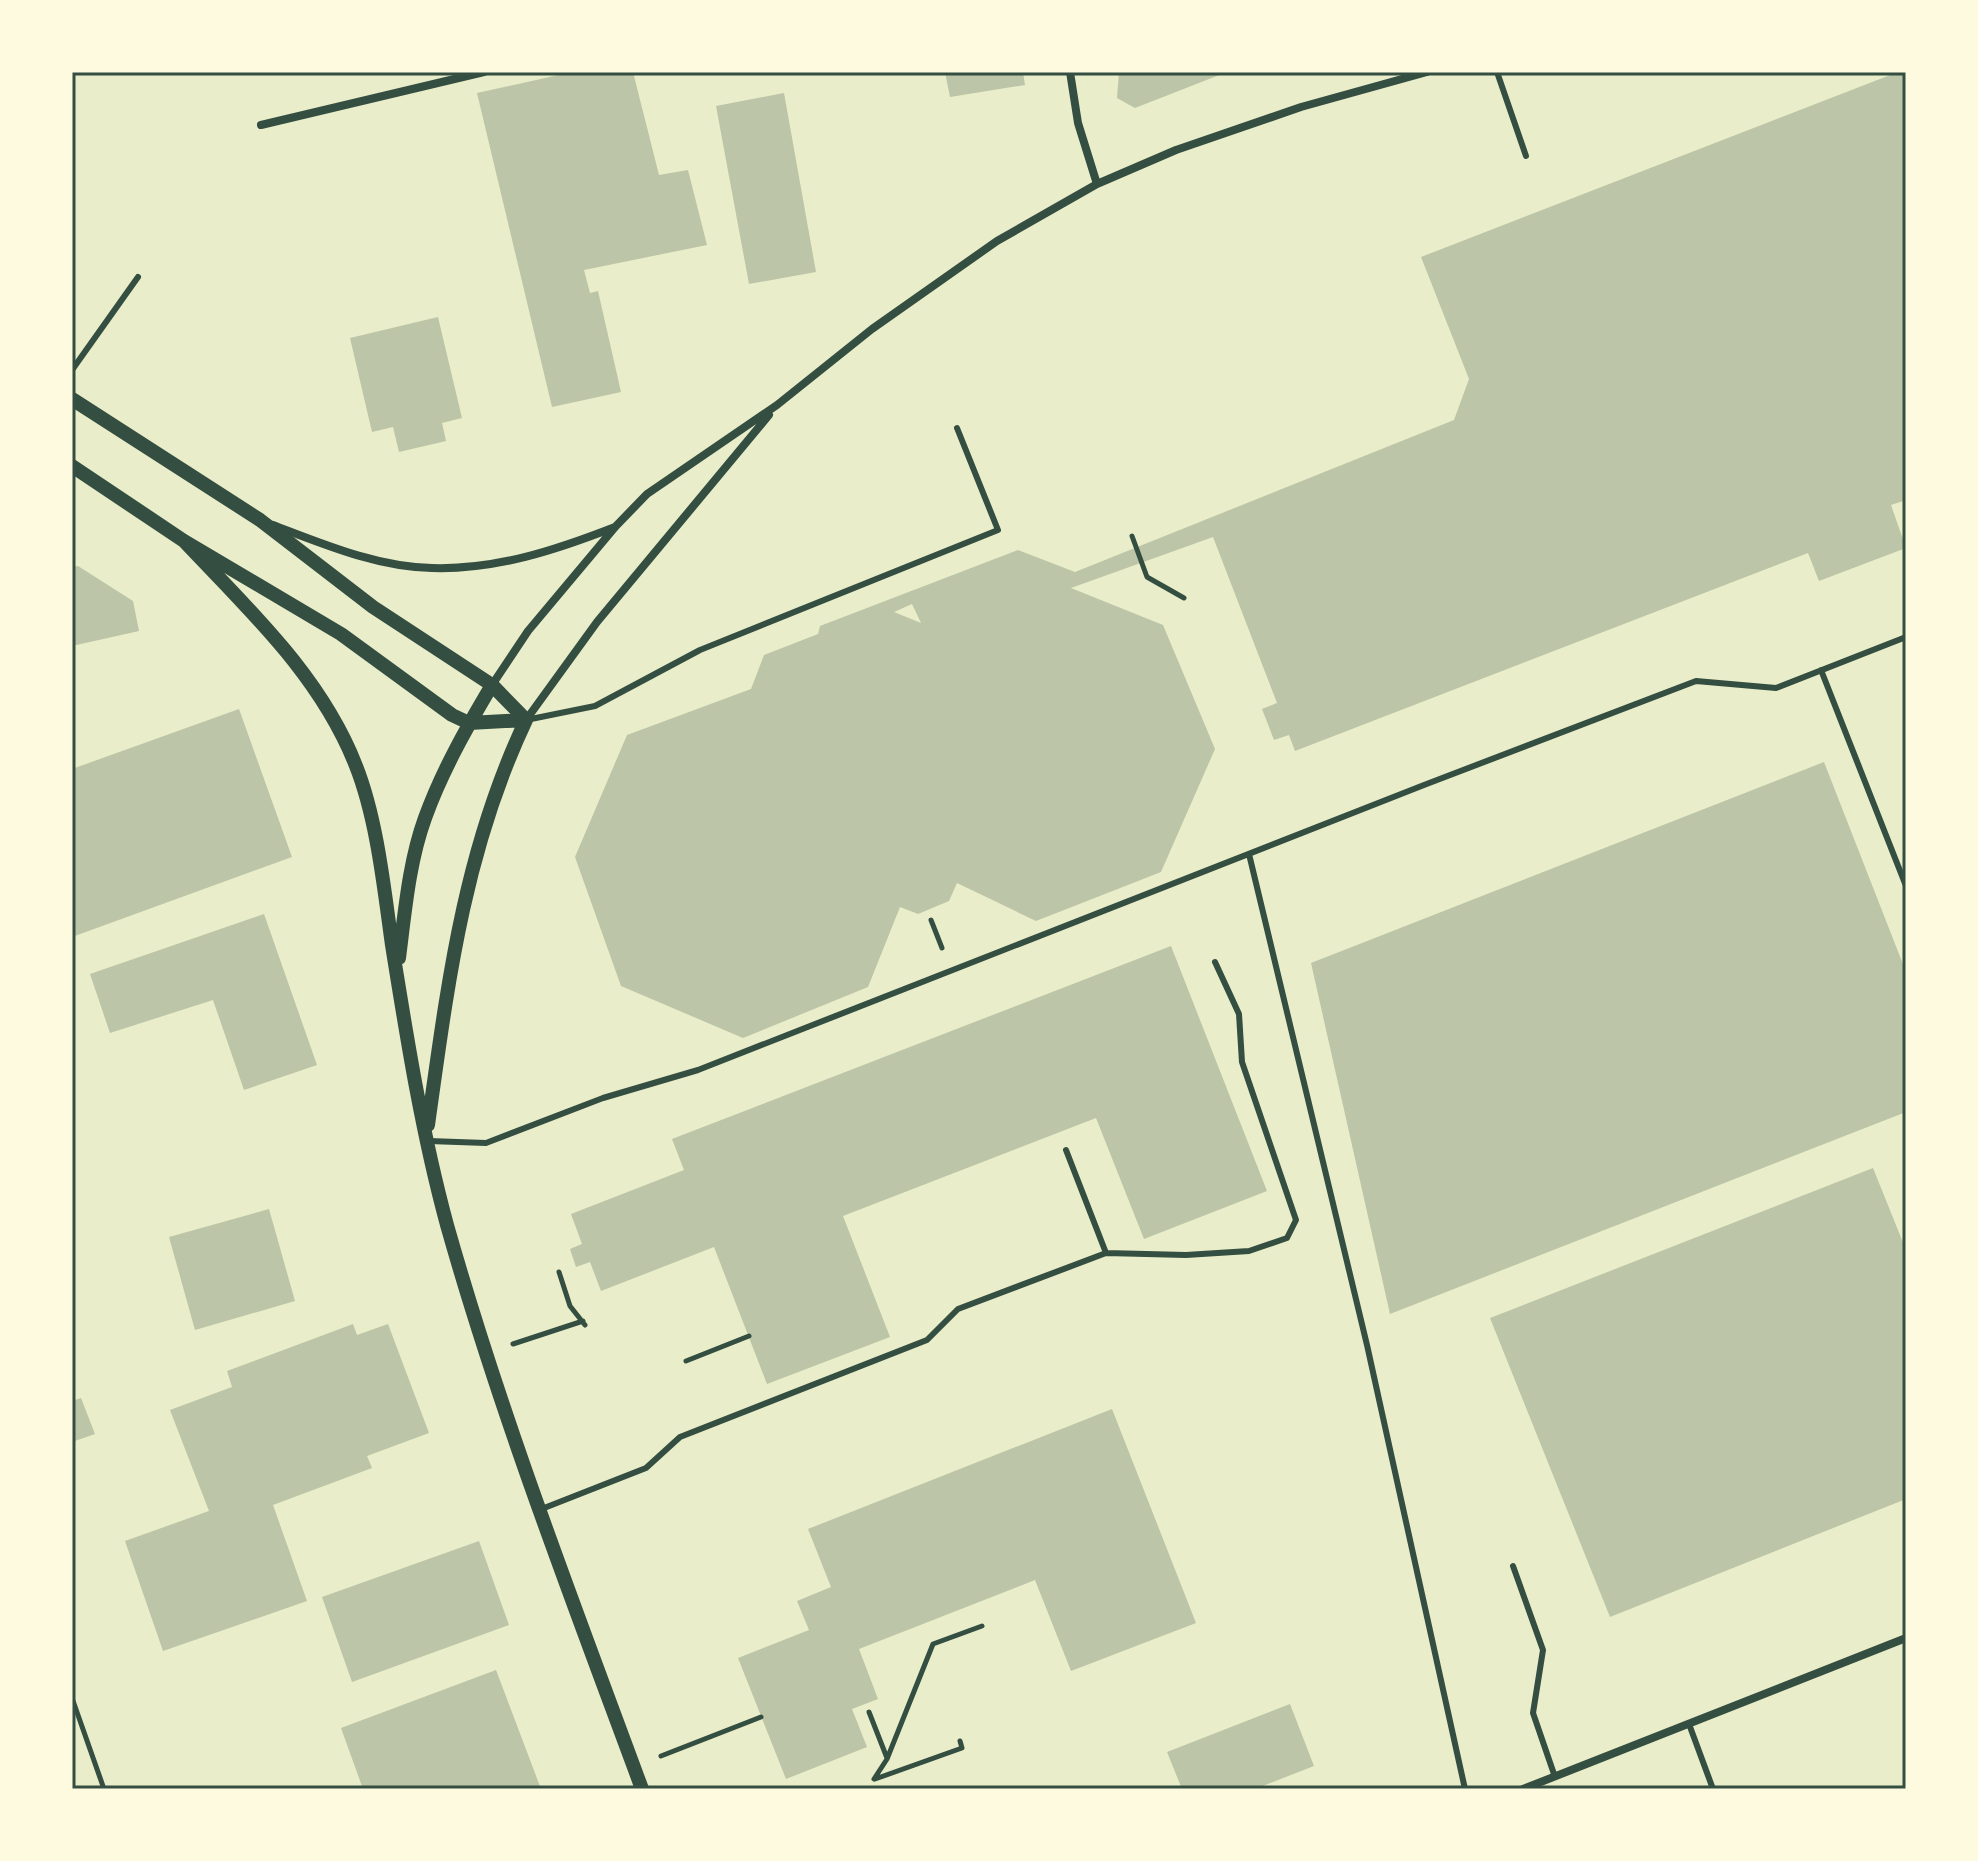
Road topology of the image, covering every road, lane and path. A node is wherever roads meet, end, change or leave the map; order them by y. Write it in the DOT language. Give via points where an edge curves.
graph roads {
  1 [pos="484,72"];
  2 [pos="1070,72"];
  3 [pos="1427,72"];
  4 [pos="1497,72"];
  5 [pos="261,125"];
  6 [pos="1526,156"];
  7 [pos="1097,184"];
  8 [pos="138,277"];
  9 [pos="72,370"];
  10 [pos="72,399"];
  11 [pos="777,405"];
  12 [pos="957,428"];
  13 [pos="72,466"];
  14 [pos="260,520"];
  15 [pos="616,526"];
  16 [pos="1132,536"];
  17 [pos="184,541"];
  18 [pos="1184,598"];
  19 [pos="1906,637"];
  20 [pos="1821,670"];
  21 [pos="492,685"];
  22 [pos="526,720"];
  23 [pos="469,723"];
  24 [pos="1249,854"];
  25 [pos="1906,886"];
  26 [pos="1215,962"];
  27 [pos="397,976"];
  28 [pos="425,1141"];
  29 [pos="1066,1150"];
  30 [pos="1106,1253"];
  31 [pos="559,1272"];
  32 [pos="749,1336"];
  33 [pos="485,1353"];
  34 [pos="686,1361"];
  35 [pos="539,1510"];
  36 [pos="1513,1566"];
  37 [pos="982,1626"];
  38 [pos="1906,1638"];
  39 [pos="72,1698"];
  40 [pos="869,1712"];
  41 [pos="761,1717"];
  42 [pos="1689,1724"];
  43 [pos="960,1741"];
  44 [pos="887,1759"];
  45 [pos="634,1767"];
  46 [pos="1555,1777"];
  47 [pos="104,1789"];
  48 [pos="642,1789"];
  49 [pos="1465,1789"];
  50 [pos="1523,1789"];
  51 [pos="1713,1789"];
  1 -- 5 [label="street"];
  2 -- 7 [label="street" via="1078,123"];
  3 -- 7 [label="street" via="1301,107"];
  4 -- 6 [label="lane"];
  7 -- 11 [label="street" via="997,241 872,329"];
  8 -- 9 [label="lane"];
  10 -- 14 [label="street"];
  11 -- 15 [label="street" via="647,494"];
  11 -- 22 [label="street" via="597,622"];
  12 -- 22 [label="lane" via="998,530 700,650 595,706"];
  13 -- 17 [label="street"];
  14 -- 15 [label="street" via="330,547 430,568 521,558"];
  14 -- 21 [label="street" via="373,607"];
  15 -- 21 [label="street" via="528,631"];
  16 -- 18 [label="path" via="1147,577"];
  17 -- 23 [label="street" via="341,634"];
  17 -- 27 [label="street" via="296,661 356,766 377,843"];
  19 -- 20 [label="lane"];
  20 -- 24 [label="lane" via="1776,688 1696,681"];
  20 -- 25 [label="lane"];
  21 -- 22 [label="street"];
  21 -- 23 [label="street"];
  22 -- 23 [label="street"];
  22 -- 28 [label="street" via="503,769 464,894"];
  23 -- 27 [label="street" via="425,818 408,890"];
  24 -- 28 [label="lane" via="698,1070 603,1098 486,1143"];
  24 -- 49 [label="lane" via="1367,1345"];
  26 -- 30 [label="lane" via="1239,1014 1242,1062 1296,1220 1287,1238 1249,1251"];
  27 -- 28 [label="street"];
  28 -- 33 [label="street"];
  29 -- 30 [label="lane"];
  30 -- 35 [label="lane" via="958,1309 927,1340 680,1437 646,1468"];
  31 -- 33 [label="path" via="570,1306 584,1323"];
  32 -- 34 [label="path"];
  33 -- 35 [label="street"];
  35 -- 45 [label="street"];
  36 -- 46 [label="lane" via="1543,1650 1533,1713"];
  37 -- 44 [label="path" via="933,1644"];
  38 -- 42 [label="street"];
  39 -- 47 [label="path"];
  40 -- 44 [label="path"];
  41 -- 45 [label="path"];
  42 -- 46 [label="street"];
  42 -- 51 [label="lane"];
  43 -- 44 [label="path" via="962,1748 874,1779"];
  45 -- 48 [label="street"];
  46 -- 50 [label="street"];
}
